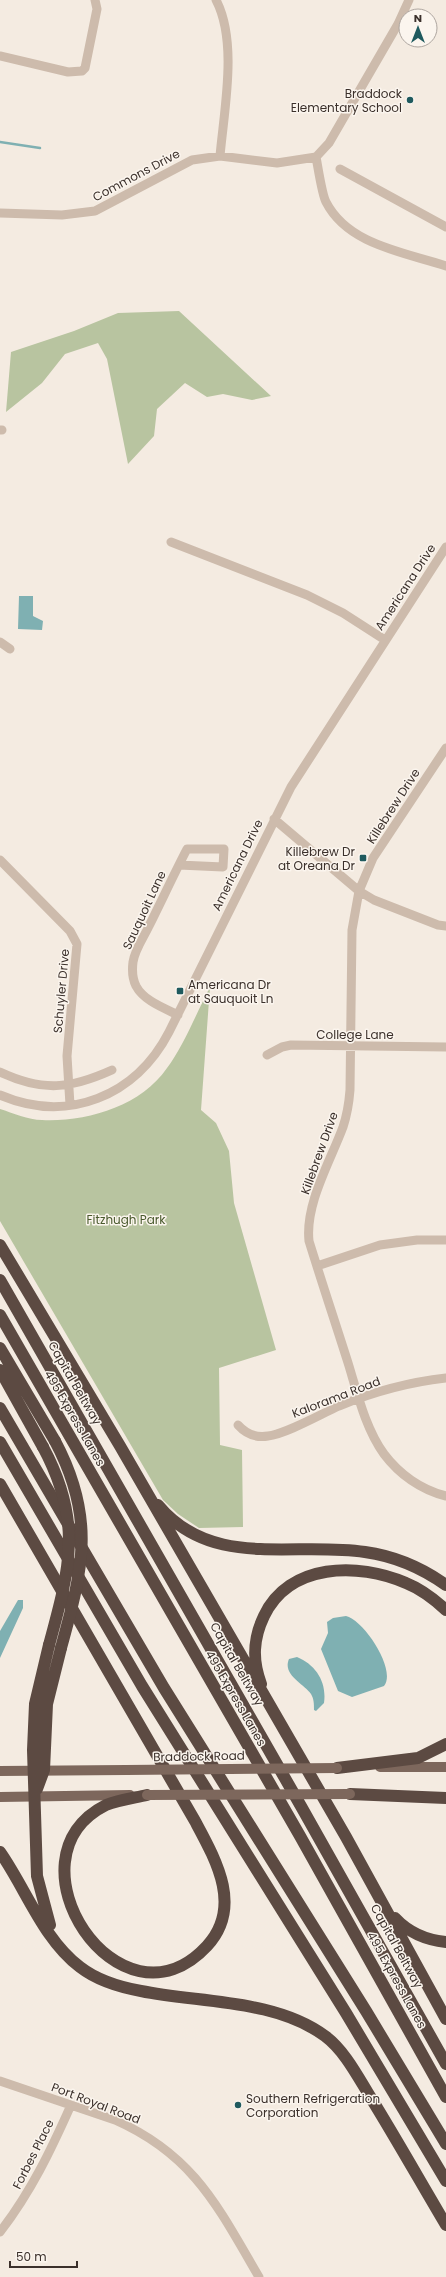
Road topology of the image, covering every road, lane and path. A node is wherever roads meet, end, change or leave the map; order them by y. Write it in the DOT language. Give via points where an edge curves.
graph roads {
  1 [pos="95,0"];
  2 [pos="216,0"];
  3 [pos="410,0"];
  4 [pos="0,56"];
  5 [pos="220,156"];
  6 [pos="316,157"];
  7 [pos="340,169"];
  8 [pos="0,213"];
  9 [pos="446,227"];
  10 [pos="446,266"];
  11 [pos="171,542"];
  12 [pos="446,547"];
  13 [pos="385,640"];
  14 [pos="0,642"];
  15 [pos="10,649"];
  16 [pos="446,748"];
  17 [pos="274,819"];
  18 [pos="0,860"];
  19 [pos="179,864"];
  20 [pos="359,891"];
  21 [pos="446,926"];
  22 [pos="178,1015"];
  23 [pos="351,1046"];
  24 [pos="446,1047"];
  25 [pos="267,1055"];
  26 [pos="112,1070"];
  27 [pos="0,1072"];
  28 [pos="68,1086"];
  29 [pos="0,1095"];
  30 [pos="70,1105"];
  31 [pos="446,1240"];
  32 [pos="0,1245"];
  33 [pos="317,1266"];
  34 [pos="0,1280"];
  35 [pos="0,1315"];
  36 [pos="0,1348"];
  37 [pos="0,1370"];
  38 [pos="446,1378"];
  39 [pos="359,1398"];
  40 [pos="0,1408"];
  41 [pos="238,1426"];
  42 [pos="0,1442"];
  43 [pos="134,1473"];
  44 [pos="0,1484"];
  45 [pos="446,1496"];
  46 [pos="446,1585"];
  47 [pos="446,1610"];
  48 [pos="271,1711"];
  49 [pos="446,1744"];
  50 [pos="446,1767"];
  51 [pos="337,1768"];
  52 [pos="39,1770"];
  53 [pos="0,1771"];
  54 [pos="446,1793"];
  55 [pos="350,1794"];
  56 [pos="147,1795"];
  57 [pos="35,1796"];
  58 [pos="0,1797"];
  59 [pos="446,1798"];
  60 [pos="0,1852"];
  61 [pos="378,1896"];
  62 [pos="446,1942"];
  63 [pos="68,1957"];
  64 [pos="446,2019"];
  65 [pos="446,2064"];
  66 [pos="0,2081"];
  67 [pos="446,2097"];
  68 [pos="70,2105"];
  69 [pos="446,2144"];
  70 [pos="446,2181"];
  71 [pos="446,2225"];
  72 [pos="0,2232"];
  73 [pos="260,2277"];
  1 -- 4 [label="street" via="97,9 85,68 82,71 68,72"];
  2 -- 5 [label="street" via="226,28 228,50"];
  3 -- 6 [label="street" via="329,143"];
  5 -- 6 [label="street, Commons Drive" via="278,163"];
  5 -- 8 [label="street, Commons Drive" via="206,157 179,165 95,211 62,215"];
  6 -- 10 [label="street" via="325,201 343,225 366,240"];
  7 -- 9 [label="street"];
  11 -- 13 [label="street" via="314,598"];
  12 -- 13 [label="street, Americana Drive"];
  13 -- 17 [label="street, Americana Drive" via="304,766"];
  14 -- 15 [label="street"];
  16 -- 20 [label="street, Killebrew Drive" via="373,858"];
  17 -- 20 [label="street"];
  17 -- 22 [label="street, Americana Drive"];
  18 -- 28 [label="street, Schuyler Drive" via="70,931 77,944 67,1056"];
  19 -- 19 [label="street, Sauquoit Lane" via="187,849 224,850 224,867 191,867"];
  19 -- 22 [label="street, Sauquoit Lane" via="135,955 132,971 140,992"];
  20 -- 21 [label="street" via="374,900"];
  20 -- 23 [label="street, Killebrew Drive" via="352,930"];
  22 -- 30 [label="street, Americana Drive" via="155,1055 134,1078 106,1095"];
  23 -- 24 [label="street, College Lane"];
  23 -- 25 [label="street, College Lane" via="291,1045"];
  23 -- 33 [label="street, Killebrew Drive" via="348,1108 308,1220 309,1241"];
  26 -- 28 [label="street"];
  27 -- 28 [label="street" via="31,1084"];
  28 -- 30 [label="street, Schuyler Drive"];
  29 -- 30 [label="street, Americana Drive" via="33,1105"];
  31 -- 33 [label="street" via="411,1240 380,1245"];
  32 -- 43 [label="highway"];
  33 -- 39 [label="street, Killebrew Drive"];
  34 -- 65 [label="highway, Capital Beltway" via="295,1794"];
  35 -- 67 [label="highway, 495 Express Lanes" via="304,1843"];
  36 -- 52 [label="highway, bridge" via="55,1441 72,1478 81,1519 81,1573 47,1704"];
  37 -- 52 [label="highway, bridge" via="60,1482 70,1547 63,1592 34,1713"];
  38 -- 39 [label="street, Kalorama Road" via="413,1383"];
  39 -- 41 [label="street, Kalorama Road" via="271,1436 254,1436"];
  39 -- 45 [label="street, Killebrew Drive" via="376,1441 396,1467 414,1482"];
  40 -- 69 [label="highway" via="164,1688"];
  42 -- 70 [label="highway" via="142,1686 346,2013"];
  43 -- 46 [label="highway" via="172,1519 200,1537 219,1545 244,1549 366,1552 420,1569"];
  43 -- 48 [label="highway"];
  44 -- 56 [label="highway" via="195,1821 223,1882 225,1912 213,1940 189,1962 165,1972 153,1973 128,1969 108,1959 91,1944 66,1911 57,1877 64,1846 79,1824 107,1805"];
  47 -- 48 [label="highway" via="406,1583 364,1571 333,1570 299,1579 288,1586 272,1603 261,1621 256,1637 255,1661"];
  48 -- 61 [label="highway"];
  49 -- 51 [label="highway" via="418,1758"];
  50 -- 51 [label="main road, Braddock Road"];
  51 -- 52 [label="main road, Braddock Road, bridge"];
  52 -- 53 [label="main road, Braddock Road"];
  52 -- 57 [label="highway"];
  54 -- 55 [label="main road"];
  55 -- 56 [label="main road, bridge"];
  55 -- 59 [label="highway"];
  56 -- 57 [label="main road"];
  57 -- 58 [label="main road"];
  57 -- 63 [label="highway" via="39,1887 52,1928"];
  60 -- 63 [label="highway" via="42,1922"];
  61 -- 62 [label="highway" via="403,1927 419,1936"];
  61 -- 64 [label="highway"];
  63 -- 71 [label="highway" via="87,1972 110,1983 153,1994 266,2010 299,2020 326,2037 350,2063"];
  66 -- 68 [label="street, Port Royal Road"];
  68 -- 72 [label="street, Forbes Place" via="43,2166"];
  68 -- 73 [label="street, Port Royal Road" via="133,2128 184,2164 214,2200"];
}
